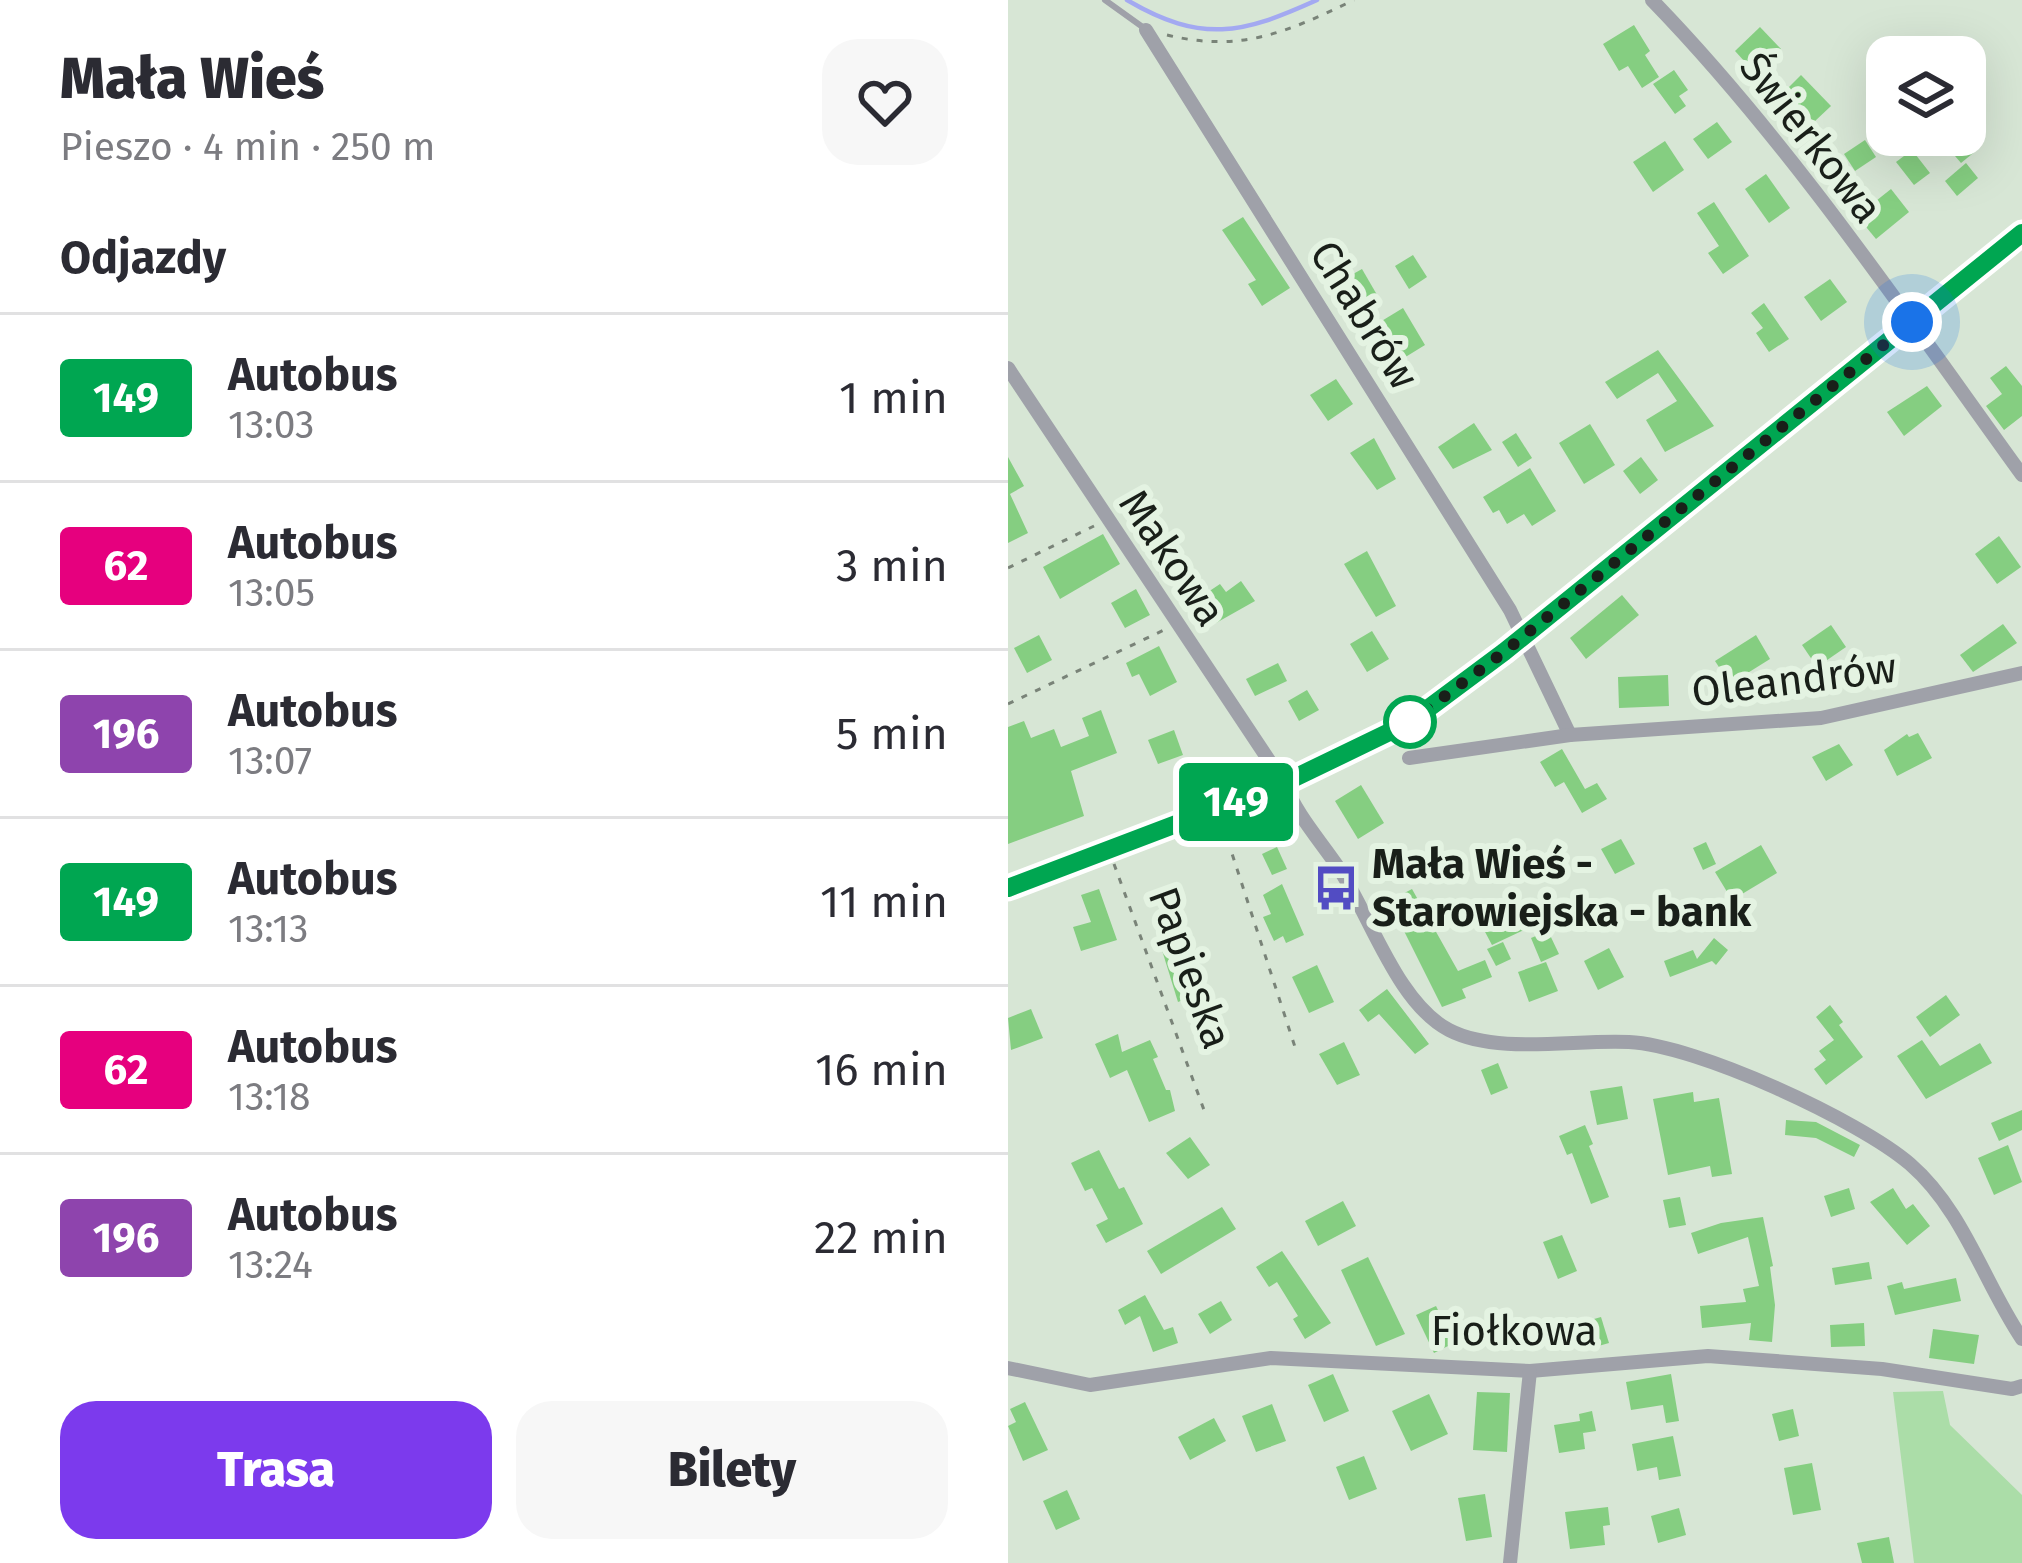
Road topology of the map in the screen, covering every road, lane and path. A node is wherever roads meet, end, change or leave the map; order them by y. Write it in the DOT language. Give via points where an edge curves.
graph roads {
  1 [pos="1105,0"];
  2 [pos="1354,0"];
  3 [pos="1652,0"];
  4 [pos="1147,30"];
  5 [pos="2022,233"];
  6 [pos="1912,322"];
  7 [pos="1008,368"];
  8 [pos="2022,475"];
  9 [pos="1106,520"];
  10 [pos="1008,568"];
  11 [pos="1177,624"];
  12 [pos="1522,638"];
  13 [pos="2022,674"];
  14 [pos="1008,704"];
  15 [pos="1570,735"];
  16 [pos="1408,758"];
  17 [pos="1284,783"];
  18 [pos="1216,809"];
  19 [pos="1108,850"];
  20 [pos="1008,888"];
  21 [pos="1295,1047"];
  22 [pos="1204,1110"];
  23 [pos="2022,1339"];
  24 [pos="1008,1369"];
  25 [pos="1530,1371"];
  26 [pos="2022,1386"];
  27 [pos="1510,1563"];
  1 -- 4 [label="lane"];
  2 -- 4 [label="path" via="1291,30 1234,44"];
  3 -- 6 [label="street, Świerkowa"];
  4 -- 12 [label="street, Chabrów"];
  5 -- 6 [label="street, Papieska"];
  6 -- 8 [label="street, Świerkowa"];
  6 -- 12 [label="street, Papieska"];
  7 -- 9 [label="street, Makowa"];
  9 -- 10 [label="path"];
  9 -- 11 [label="street, Makowa"];
  11 -- 14 [label="path"];
  11 -- 17 [label="street, Makowa"];
  12 -- 15 [label="street"];
  12 -- 17 [label="street, Papieska" via="1410,722"];
  13 -- 15 [label="street, Oleandrów" via="1821,718"];
  15 -- 16 [label="street, Oleandrów"];
  17 -- 18 [label="street, Papieska"];
  17 -- 23 [label="street, Makowa" via="1408,990 1439,1024 1491,1042 1661,1046 1839,1118 1936,1190"];
  18 -- 19 [label="street, Papieska"];
  18 -- 21 [label="path, Papieska"];
  19 -- 20 [label="street, Papieska"];
  19 -- 22 [label="path, Papieska"];
  24 -- 25 [label="street, Fiołkowa" via="1090,1385 1271,1358"];
  25 -- 26 [label="street, Fiołkowa" via="1708,1356"];
  25 -- 27 [label="street"];
}
